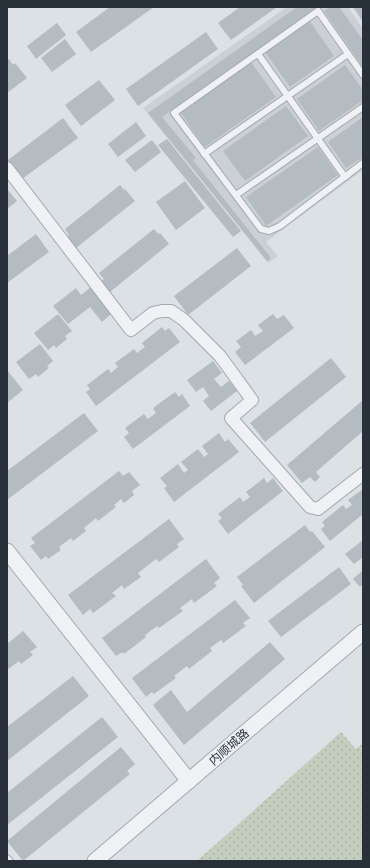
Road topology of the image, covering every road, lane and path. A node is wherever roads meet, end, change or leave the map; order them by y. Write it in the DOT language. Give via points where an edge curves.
graph roads {
  1 [pos="258,54"];
  2 [pos="348,54"];
  3 [pos="363,75"];
  4 [pos="288,96"];
  5 [pos="363,107"];
  6 [pos="318,138"];
  7 [pos="204,154"];
  8 [pos="363,163"];
  9 [pos="7,168"];
  10 [pos="345,177"];
  11 [pos="236,195"];
  12 [pos="363,474"];
  13 [pos="7,551"];
  14 [pos="363,632"];
  15 [pos="189,781"];
  16 [pos="7,858"];
  17 [pos="10,861"];
  18 [pos="95,861"];
  1 -- 2 [label="lane" via="318,11"];
  1 -- 4 [label="lane"];
  1 -- 7 [label="lane" via="174,113"];
  2 -- 3 [label="lane"];
  2 -- 4 [label="lane"];
  4 -- 6 [label="lane"];
  4 -- 7 [label="lane"];
  5 -- 6 [label="lane"];
  6 -- 10 [label="lane"];
  6 -- 11 [label="lane"];
  7 -- 11 [label="lane"];
  8 -- 10 [label="lane"];
  9 -- 12 [label="street" via="131,330 153,313 171,311 184,320 220,356 252,400 231,418 310,507 318,509"];
  10 -- 11 [label="lane" via="269,232 261,229"];
  13 -- 15 [label="street"];
  14 -- 15 [label="street, 内顺城路"];
  15 -- 18 [label="street, 内顺城路"];
  16 -- 17 [label="lane"];
}
